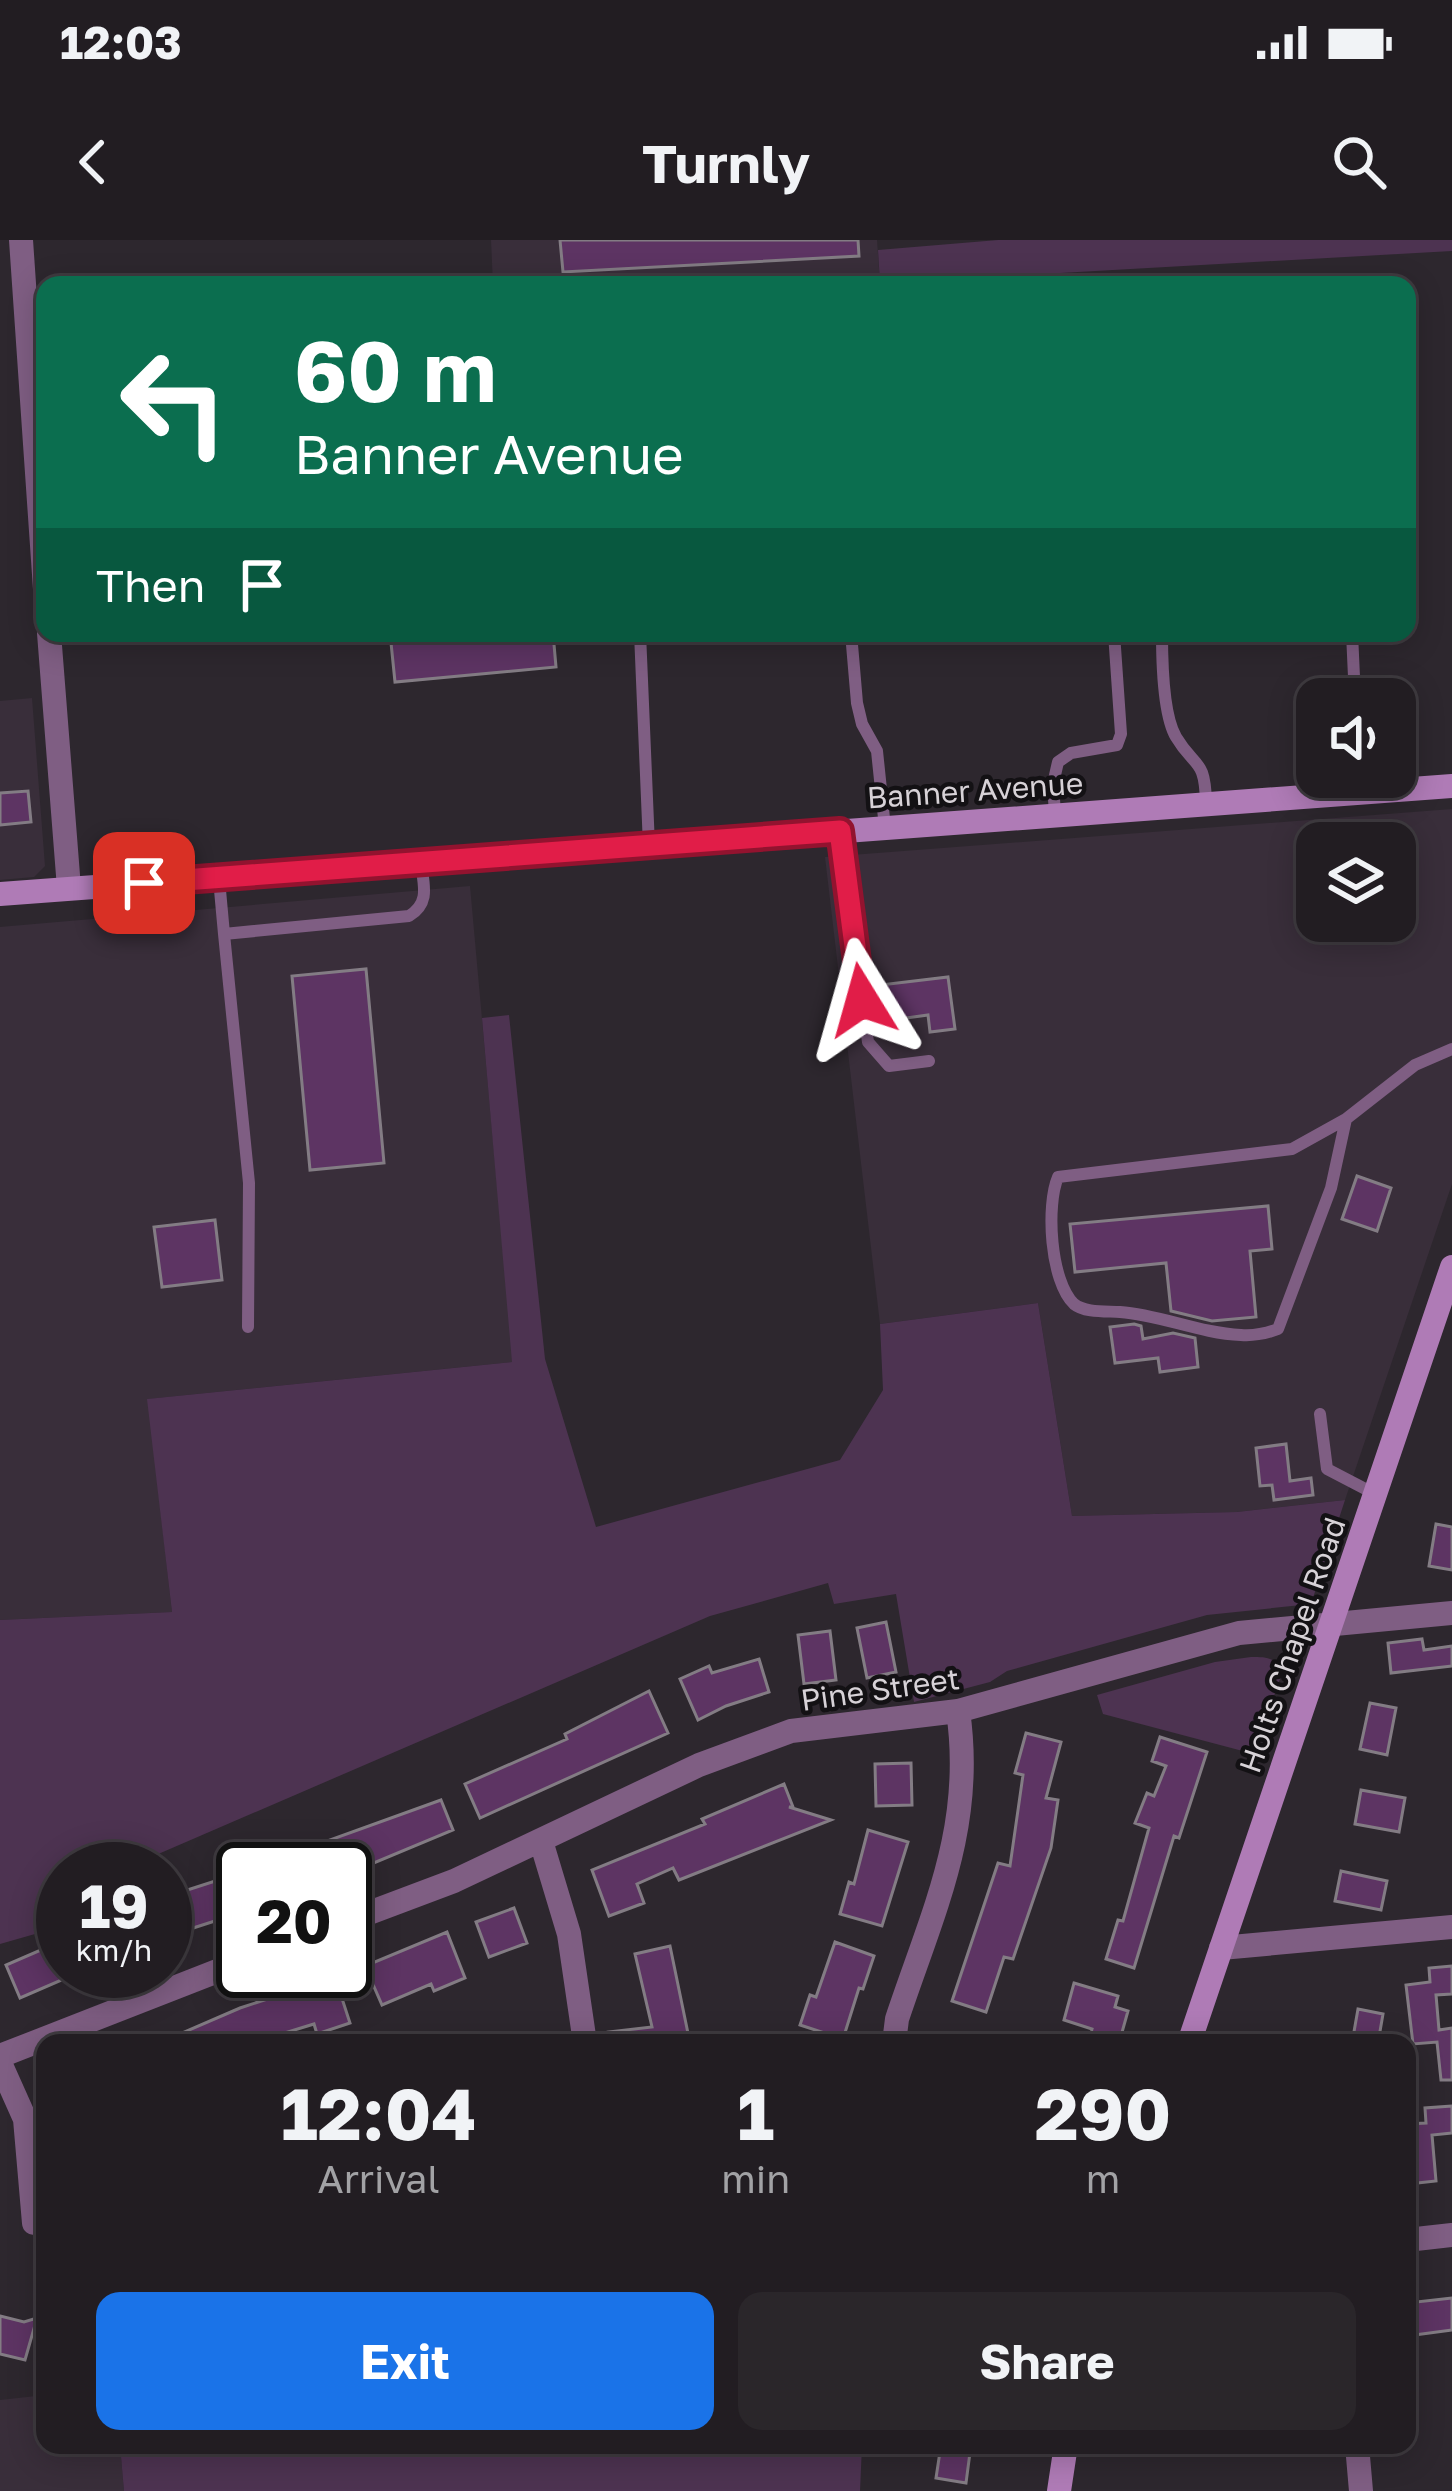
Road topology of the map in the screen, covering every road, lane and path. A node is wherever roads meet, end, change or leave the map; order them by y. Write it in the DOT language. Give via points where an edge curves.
graph roads {
  1 [pos="21,240"];
  2 [pos="36,458"];
  3 [pos="50,642"];
  4 [pos="640,642"];
  5 [pos="852,642"];
  6 [pos="1115,642"];
  7 [pos="1163,642"];
  8 [pos="1352,642"];
  9 [pos="1353,678"];
  10 [pos="1416,786"];
  11 [pos="1452,786"];
  12 [pos="1296,790"];
  13 [pos="1206,802"];
  14 [pos="1055,814"];
  15 [pos="884,827"];
  16 [pos="840,831"];
  17 [pos="649,846"];
  18 [pos="421,864"];
  19 [pos="219,878"];
  20 [pos="69,888"];
  21 [pos="0,893"];
  22 [pos="224,934"];
  23 [pos="1452,1049"];
  24 [pos="929,1061"];
  25 [pos="1346,1119"];
  26 [pos="1452,1267"];
  27 [pos="248,1327"];
  28 [pos="1320,1414"];
  29 [pos="1375,1494"];
  30 [pos="1452,1613"];
  31 [pos="1330,1626"];
  32 [pos="958,1712"];
  33 [pos="542,1841"];
  34 [pos="372,1912"];
  35 [pos="1452,1927"];
  36 [pos="1221,1948"];
  37 [pos="216,1972"];
  38 [pos="62,2034"];
  39 [pos="584,2034"];
  40 [pos="895,2034"];
  41 [pos="1192,2034"];
  42 [pos="36,2044"];
  43 [pos="0,2059"];
  44 [pos="34,2223"];
  45 [pos="1452,2235"];
  46 [pos="1416,2239"];
  47 [pos="1065,2454"];
  48 [pos="1358,2454"];
  49 [pos="1059,2491"];
  50 [pos="1361,2491"];
  1 -- 2 [label="street"];
  3 -- 20 [label="street"];
  4 -- 17 [label="lane"];
  5 -- 15 [label="lane" via="857,703 877,751"];
  6 -- 14 [label="lane" via="1121,734 1117,745 1058,762"];
  7 -- 13 [label="lane" via="1169,716 1206,775"];
  8 -- 9 [label="lane"];
  10 -- 11 [label="street, Banner Avenue"];
  12 -- 13 [label="street, Banner Avenue"];
  13 -- 14 [label="street, Banner Avenue"];
  14 -- 15 [label="street, Banner Avenue"];
  15 -- 16 [label="street, Banner Avenue"];
  16 -- 17 [label="street, Banner Avenue"];
  16 -- 24 [label="lane" via="868,1042 889,1066"];
  17 -- 18 [label="street, Banner Avenue"];
  18 -- 19 [label="street, Banner Avenue"];
  18 -- 22 [label="lane" via="425,899 409,916"];
  19 -- 20 [label="street, Banner Avenue"];
  19 -- 22 [label="lane"];
  20 -- 21 [label="street, Banner Avenue"];
  22 -- 27 [label="lane" via="249,1184"];
  23 -- 25 [label="lane" via="1415,1065"];
  25 -- 25 [label="lane" via="1292,1150 1058,1177 1052,1240 1075,1305 1212,1332 1261,1336 1278,1329 1331,1188"];
  26 -- 29 [label="street, Holts Chapel Road"];
  28 -- 29 [label="lane" via="1327,1469"];
  29 -- 31 [label="street, Holts Chapel Road"];
  30 -- 31 [label="street, Pine Street"];
  31 -- 32 [label="street, Pine Street" via="1239,1633"];
  31 -- 36 [label="street, Holts Chapel Road"];
  32 -- 33 [label="street, Pine Street" via="791,1731"];
  32 -- 40 [label="street" via="965,1758 953,1857"];
  33 -- 34 [label="street, Pine Street"];
  33 -- 39 [label="street" via="569,1934"];
  35 -- 36 [label="street"];
  36 -- 41 [label="street, Holts Chapel Road"];
  37 -- 38 [label="street"];
  42 -- 43 [label="street"];
  43 -- 44 [label="street" via="25,2119"];
  45 -- 46 [label="street"];
  47 -- 49 [label="street"];
  48 -- 50 [label="street"];
}
